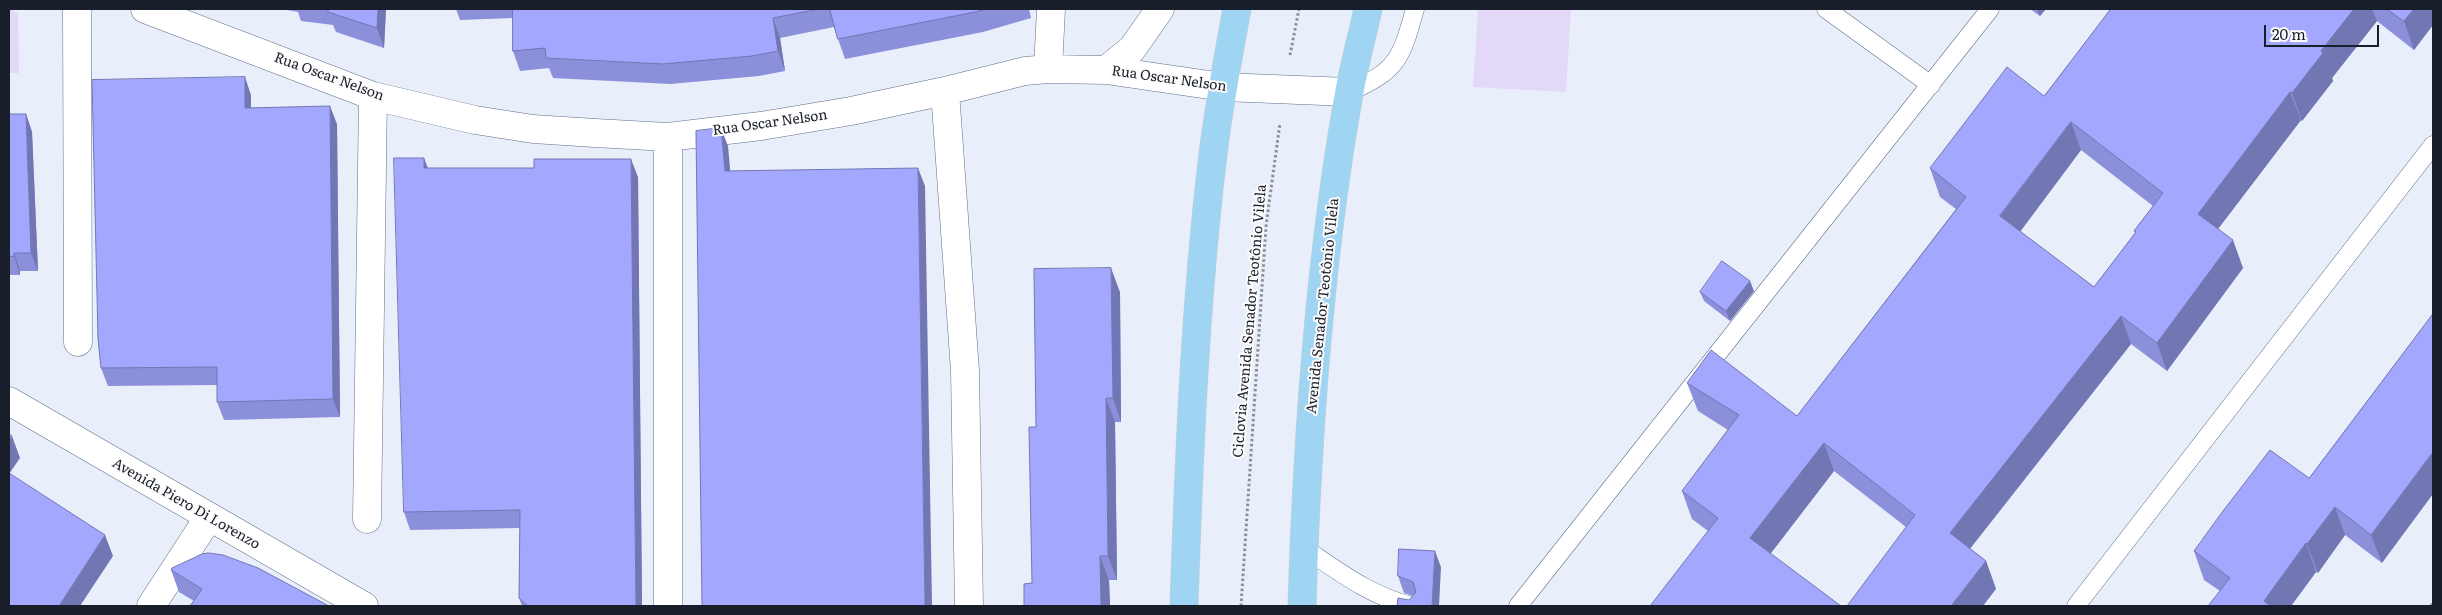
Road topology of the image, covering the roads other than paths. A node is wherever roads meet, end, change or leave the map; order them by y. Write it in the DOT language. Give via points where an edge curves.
graph roads {
  1 [pos="76,9"];
  2 [pos="1051,9"];
  3 [pos="1160,9"];
  4 [pos="1237,9"];
  5 [pos="1368,9"];
  6 [pos="1415,9"];
  7 [pos="1826,9"];
  8 [pos="1990,9"];
  9 [pos="151,10"];
  10 [pos="1048,69"];
  11 [pos="1106,70"];
  12 [pos="1931,85"];
  13 [pos="1223,87"];
  14 [pos="945,91"];
  15 [pos="1349,92"];
  16 [pos="373,96"];
  17 [pos="668,137"];
  18 [pos="2433,144"];
  19 [pos="78,342"];
  20 [pos="9,402"];
  21 [pos="209,517"];
  22 [pos="367,519"];
  23 [pos="1304,548"];
  24 [pos="1363,589"];
  25 [pos="152,606"];
  26 [pos="364,606"];
  27 [pos="668,606"];
  28 [pos="969,606"];
  29 [pos="1184,606"];
  30 [pos="1302,606"];
  31 [pos="1369,606"];
  32 [pos="1412,606"];
  33 [pos="1518,606"];
  34 [pos="2076,606"];
  1 -- 19 [label="street"];
  2 -- 10 [label="street"];
  3 -- 11 [label="street" via="1132,49"];
  4 -- 13 [label="main road"];
  5 -- 15 [label="main road, Avenida Senador Teotônio Vilela"];
  6 -- 15 [label="lane" via="1402,51 1390,69 1374,81"];
  7 -- 12 [label="lane"];
  8 -- 12 [label="lane"];
  9 -- 16 [label="street, Rua Oscar Nelson"];
  10 -- 11 [label="street, Rua Oscar Nelson"];
  10 -- 14 [label="street, Rua Oscar Nelson" via="1026,71"];
  11 -- 13 [label="street, Rua Oscar Nelson"];
  12 -- 33 [label="lane"];
  13 -- 15 [label="street, Rua Oscar Nelson"];
  13 -- 29 [label="main road" via="1202,263 1188,458"];
  14 -- 17 [label="street, Rua Oscar Nelson" via="761,126"];
  14 -- 28 [label="street" via="965,370"];
  15 -- 23 [label="main road, Avenida Senador Teotônio Vilela" via="1316,348"];
  16 -- 17 [label="street, Rua Oscar Nelson" via="474,120 533,129"];
  16 -- 22 [label="street"];
  17 -- 27 [label="street"];
  18 -- 34 [label="lane"];
  20 -- 21 [label="street, Avenida Piero Di Lorenzo"];
  21 -- 25 [label="street"];
  21 -- 26 [label="street, Avenida Piero Di Lorenzo"];
  23 -- 24 [label="lane"];
  23 -- 30 [label="main road, Avenida Senador Teotônio Vilela"];
  24 -- 31 [label="lane"];
  24 -- 32 [label="lane"];
}
